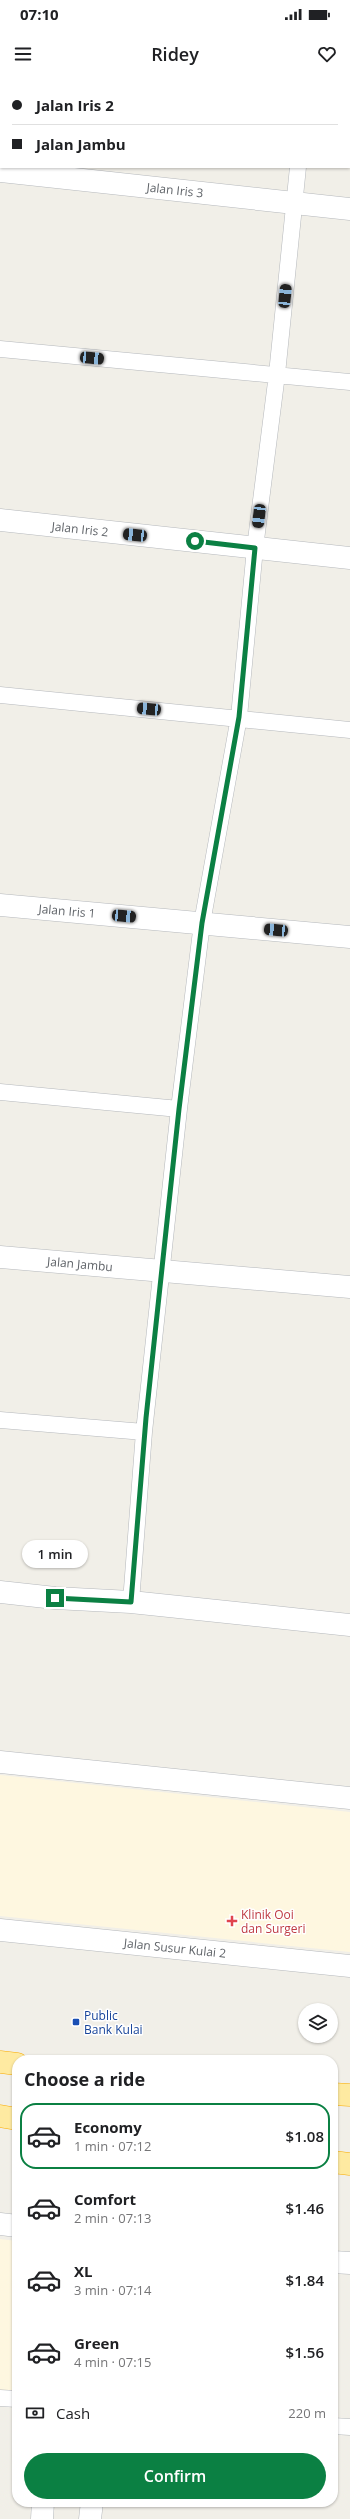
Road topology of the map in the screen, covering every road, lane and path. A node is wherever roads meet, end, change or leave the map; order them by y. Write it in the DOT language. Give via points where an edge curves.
graph roads {
  1 [pos="298,168"];
  2 [pos="0,171"];
  3 [pos="294,203"];
  4 [pos="350,210"];
  5 [pos="0,349"];
  6 [pos="277,374"];
  7 [pos="350,382"];
  8 [pos="0,520"];
  9 [pos="255,548"];
  10 [pos="350,558"];
  11 [pos="0,695"];
  12 [pos="239,717"];
  13 [pos="350,730"];
  14 [pos="0,905"];
  15 [pos="202,923"];
  16 [pos="350,937"];
  17 [pos="0,1092"];
  18 [pos="179,1109"];
  19 [pos="0,1257"];
  20 [pos="161,1272"];
  21 [pos="350,1287"];
  22 [pos="0,1420"];
  23 [pos="144,1432"];
  24 [pos="0,1592"];
  25 [pos="131,1602"];
  26 [pos="350,1625"];
  27 [pos="0,1762"];
  28 [pos="350,1798"];
  29 [pos="0,1930"];
  30 [pos="350,1966"];
  31 [pos="0,2062"];
  32 [pos="12,2063"];
  33 [pos="338,2094"];
  34 [pos="350,2095"];
  35 [pos="0,2116"];
  36 [pos="12,2118"];
  37 [pos="338,2163"];
  38 [pos="350,2164"];
  39 [pos="0,2224"];
  40 [pos="12,2225"];
  41 [pos="338,2262"];
  42 [pos="350,2263"];
  43 [pos="0,2398"];
  44 [pos="12,2399"];
  45 [pos="338,2426"];
  46 [pos="350,2427"];
  47 [pos="43,2507"];
  48 [pos="91,2507"];
  49 [pos="42,2519"];
  50 [pos="90,2519"];
  1 -- 3 [label="lane"];
  2 -- 3 [label="street, Jalan Iris 3"];
  3 -- 4 [label="street, Jalan Iris 3"];
  3 -- 6 [label="lane"];
  5 -- 6 [label="lane"];
  6 -- 7 [label="lane"];
  6 -- 9 [label="lane"];
  8 -- 9 [label="street, Jalan Iris 2"];
  9 -- 10 [label="street, Jalan Iris 2"];
  9 -- 12 [label="lane"];
  11 -- 12 [label="lane"];
  12 -- 13 [label="lane"];
  12 -- 15 [label="lane"];
  14 -- 15 [label="street, Jalan Iris 1"];
  15 -- 16 [label="street, Jalan Iris 1"];
  15 -- 18 [label="lane"];
  17 -- 18 [label="lane"];
  18 -- 20 [label="lane"];
  19 -- 20 [label="street, Jalan Jambu"];
  20 -- 21 [label="street, Jalan Jambu"];
  20 -- 23 [label="lane"];
  22 -- 23 [label="lane"];
  23 -- 25 [label="lane"];
  24 -- 25 [label="street"];
  25 -- 26 [label="street"];
  27 -- 28 [label="street"];
  29 -- 30 [label="street, Jalan Susur Kulai 2"];
  31 -- 32 [label="highway"];
  33 -- 34 [label="highway"];
  35 -- 36 [label="highway"];
  37 -- 38 [label="highway"];
  39 -- 40 [label="street"];
  41 -- 42 [label="street"];
  43 -- 44 [label="lane"];
  45 -- 46 [label="lane"];
  47 -- 49 [label="street"];
  48 -- 50 [label="street"];
}
